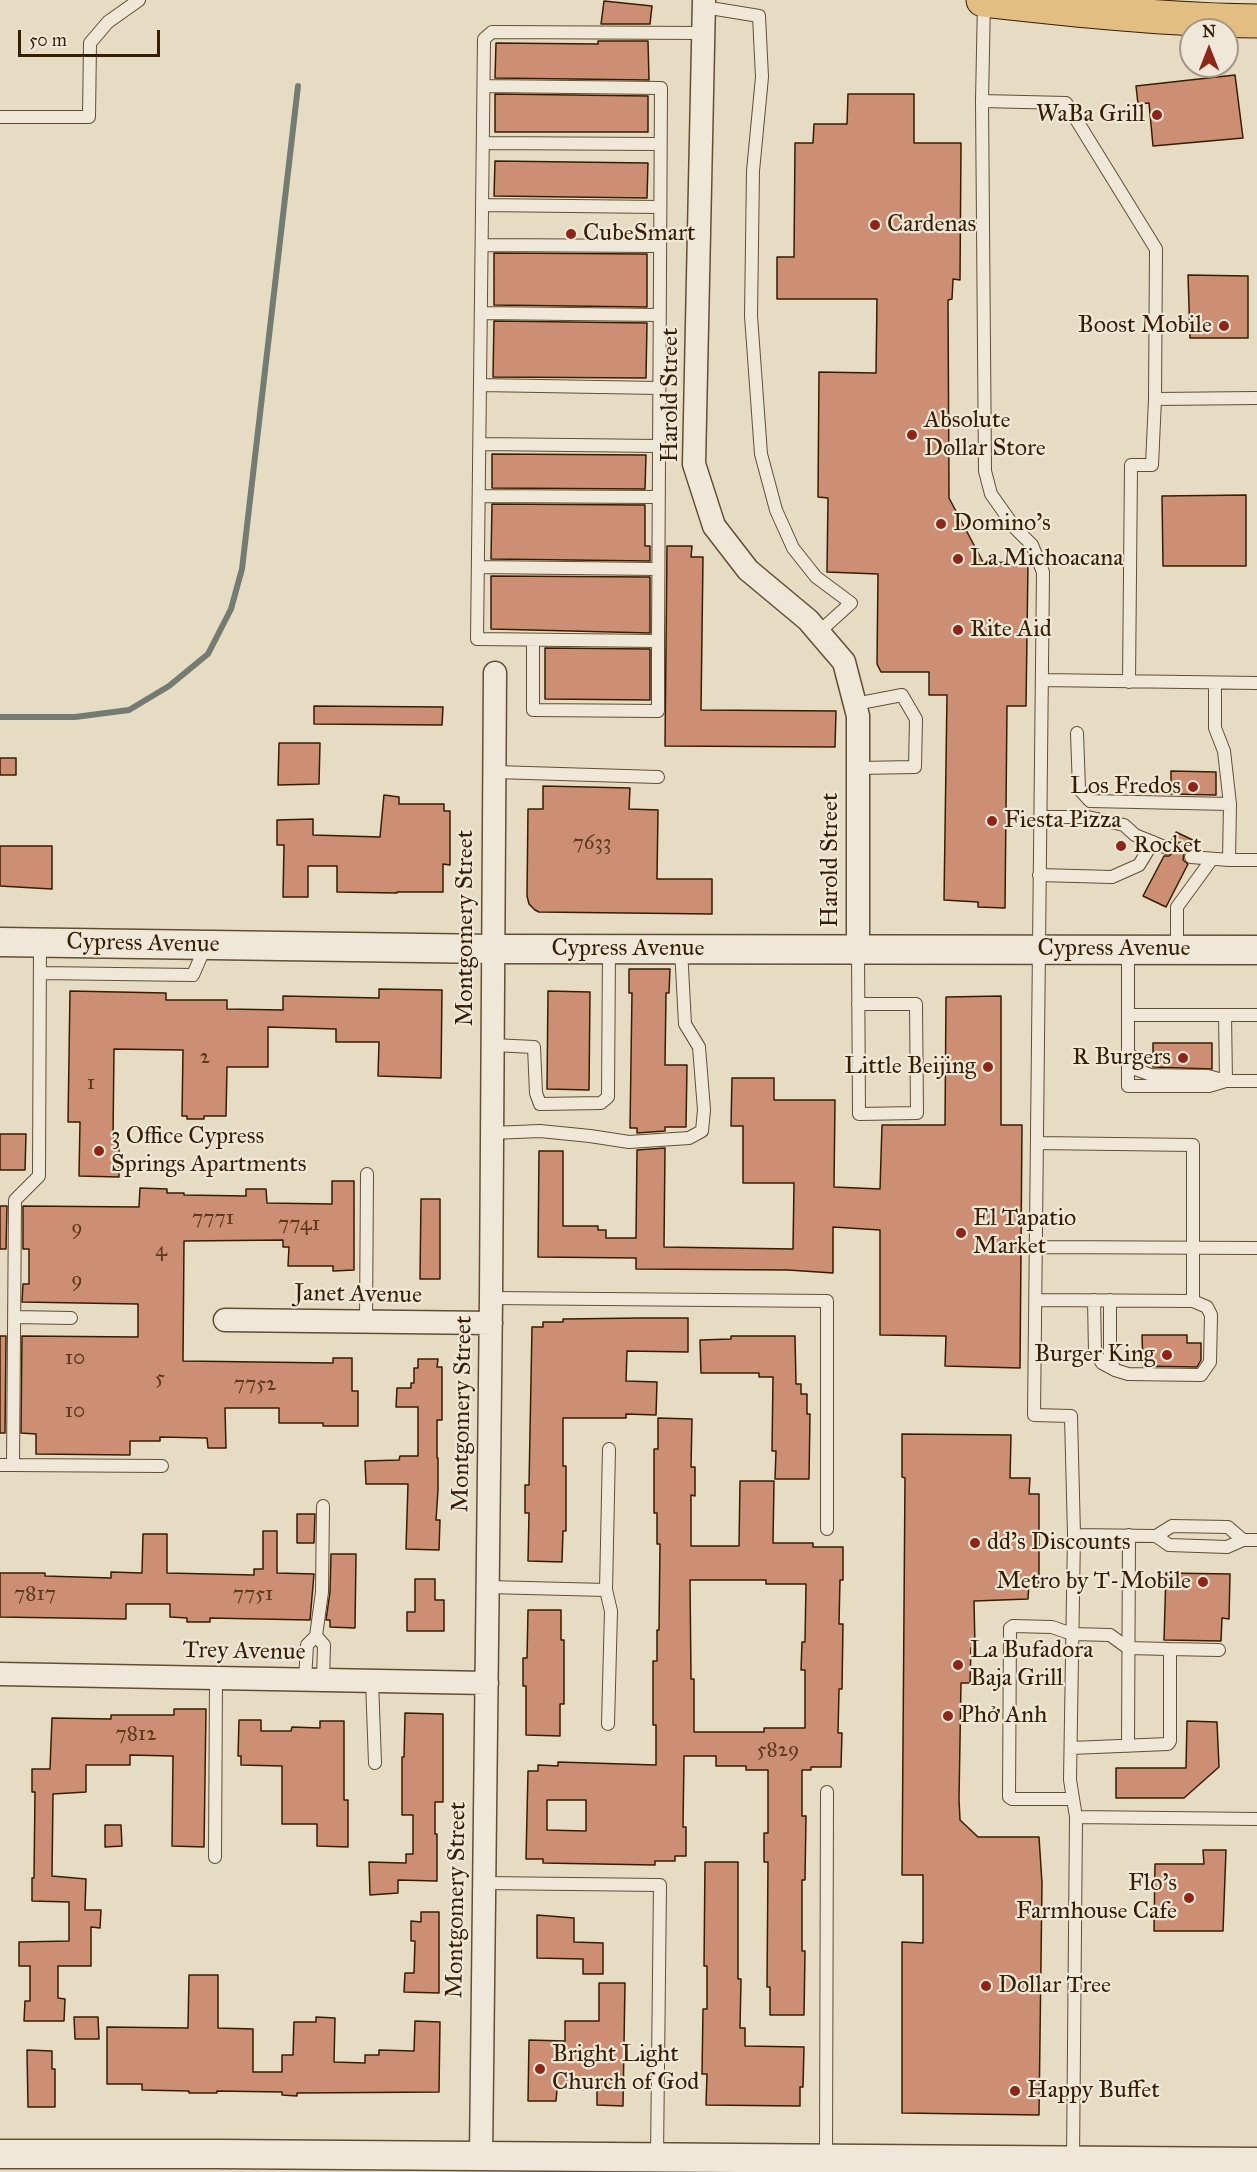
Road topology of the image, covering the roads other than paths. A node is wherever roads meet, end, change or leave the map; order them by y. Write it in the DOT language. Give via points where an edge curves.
graph roads {
  1 [pos="140,0"];
  2 [pos="983,0"];
  3 [pos="704,4"];
  4 [pos="1257,21"];
  5 [pos="703,33"];
  6 [pos="484,86"];
  7 [pos="982,101"];
  8 [pos="0,117"];
  9 [pos="483,143"];
  10 [pos="660,144"];
  11 [pos="482,205"];
  12 [pos="660,207"];
  13 [pos="482,244"];
  14 [pos="660,246"];
  15 [pos="481,313"];
  16 [pos="659,315"];
  17 [pos="480,385"];
  18 [pos="659,388"];
  19 [pos="1257,398"];
  20 [pos="1155,399"];
  21 [pos="480,444"];
  22 [pos="658,446"];
  23 [pos="479,496"];
  24 [pos="658,497"];
  25 [pos="478,567"];
  26 [pos="658,569"];
  27 [pos="819,632"];
  28 [pos="533,640"];
  29 [pos="658,641"];
  30 [pos="495,673"];
  31 [pos="1042,680"];
  32 [pos="1129,682"];
  33 [pos="1215,683"];
  34 [pos="1257,683"];
  35 [pos="855,704"];
  36 [pos="1077,733"];
  37 [pos="858,768"];
  38 [pos="495,772"];
  39 [pos="658,777"];
  40 [pos="1230,804"];
  41 [pos="1040,817"];
  42 [pos="1153,842"];
  43 [pos="1167,848"];
  44 [pos="1191,857"];
  45 [pos="1212,859"];
  46 [pos="1229,860"];
  47 [pos="1257,860"];
  48 [pos="1039,875"];
  49 [pos="0,942"];
  50 [pos="40,943"];
  51 [pos="206,945"];
  52 [pos="493,949"];
  53 [pos="609,949"];
  54 [pos="681,949"];
  55 [pos="1038,949"];
  56 [pos="858,950"];
  57 [pos="1128,950"];
  58 [pos="1177,950"];
  59 [pos="1257,950"];
  60 [pos="40,973"];
  61 [pos="858,1004"];
  62 [pos="1128,1015"];
  63 [pos="1226,1015"];
  64 [pos="1257,1015"];
  65 [pos="1128,1040"];
  66 [pos="493,1045"];
  67 [pos="1226,1081"];
  68 [pos="1257,1081"];
  69 [pos="492,1133"];
  70 [pos="1037,1143"];
  71 [pos="367,1174"];
  72 [pos="1036,1247"];
  73 [pos="1194,1248"];
  74 [pos="1257,1248"];
  75 [pos="491,1298"];
  76 [pos="1036,1300"];
  77 [pos="1094,1300"];
  78 [pos="1110,1300"];
  79 [pos="1192,1301"];
  80 [pos="14,1317"];
  81 [pos="71,1318"];
  82 [pos="225,1320"];
  83 [pos="366,1322"];
  84 [pos="491,1323"];
  85 [pos="1115,1370"];
  86 [pos="609,1449"];
  87 [pos="0,1465"];
  88 [pos="13,1465"];
  89 [pos="162,1466"];
  90 [pos="323,1506"];
  91 [pos="827,1529"];
  92 [pos="1074,1535"];
  93 [pos="1129,1535"];
  94 [pos="1156,1536"];
  95 [pos="1243,1540"];
  96 [pos="1257,1540"];
  97 [pos="488,1587"];
  98 [pos="606,1590"];
  99 [pos="1072,1634"];
  100 [pos="316,1636"];
  101 [pos="1128,1648"];
  102 [pos="1168,1649"];
  103 [pos="1219,1650"];
  104 [pos="0,1674"];
  105 [pos="216,1678"];
  106 [pos="314,1680"];
  107 [pos="372,1681"];
  108 [pos="487,1683"];
  109 [pos="608,1724"];
  110 [pos="1128,1746"];
  111 [pos="1071,1748"];
  112 [pos="375,1763"];
  113 [pos="827,1792"];
  114 [pos="1073,1799"];
  115 [pos="1076,1816"];
  116 [pos="1257,1819"];
  117 [pos="215,1857"];
  118 [pos="484,1883"];
  119 [pos="0,2154"];
  120 [pos="481,2156"];
  121 [pos="657,2157"];
  122 [pos="825,2158"];
  123 [pos="1257,2162"];
  124 [pos="93,2163"];
  125 [pos="343,2163"];
  126 [pos="580,2164"];
  127 [pos="1075,2165"];
  128 [pos="974,2166"];
  1 -- 8 [label="lane" via="108,22 90,43 89,117"];
  2 -- 4 [label="main road" via="1162,19"];
  2 -- 7 [label="lane"];
  3 -- 5 [label="street, Harold Street"];
  3 -- 27 [label="lane" via="759,16 762,77 753,171 751,316 761,454 776,510 793,548 816,577 851,603"];
  5 -- 6 [label="lane" via="492,32 484,39"];
  5 -- 27 [label="street, Harold Street" via="694,464 714,526 748,570"];
  6 -- 9 [label="lane"];
  6 -- 10 [label="lane" via="661,88"];
  7 -- 20 [label="lane" via="1066,103 1156,249"];
  7 -- 31 [label="lane" via="985,471 991,494 1032,545 1043,572"];
  9 -- 10 [label="lane"];
  9 -- 11 [label="lane"];
  10 -- 12 [label="lane"];
  11 -- 12 [label="lane"];
  11 -- 13 [label="lane"];
  12 -- 14 [label="lane"];
  13 -- 14 [label="lane"];
  13 -- 15 [label="lane"];
  14 -- 16 [label="lane"];
  15 -- 16 [label="lane"];
  15 -- 17 [label="lane"];
  16 -- 18 [label="lane"];
  17 -- 18 [label="lane"];
  17 -- 21 [label="lane"];
  18 -- 22 [label="lane"];
  19 -- 20 [label="lane"];
  20 -- 32 [label="lane" via="1152,465 1131,465"];
  21 -- 22 [label="lane"];
  21 -- 23 [label="lane"];
  22 -- 24 [label="lane"];
  23 -- 24 [label="lane"];
  23 -- 25 [label="lane"];
  24 -- 26 [label="lane"];
  25 -- 26 [label="lane"];
  25 -- 28 [label="lane" via="477,639"];
  26 -- 29 [label="lane"];
  27 -- 35 [label="street, Harold Street" via="844,662"];
  28 -- 29 [label="lane"];
  28 -- 29 [label="lane" via="533,710 658,711"];
  30 -- 38 [label="street, Montgomery Street"];
  31 -- 32 [label="lane"];
  31 -- 41 [label="lane"];
  32 -- 33 [label="lane"];
  33 -- 34 [label="lane"];
  33 -- 40 [label="lane" via="1215,728 1224,751"];
  35 -- 37 [label="street, Harold Street"];
  35 -- 37 [label="lane" via="902,695 916,719 915,767"];
  36 -- 40 [label="lane" via="1079,789 1090,801"];
  37 -- 56 [label="street, Harold Street"];
  38 -- 39 [label="lane"];
  38 -- 52 [label="street, Montgomery Street"];
  40 -- 46 [label="lane"];
  41 -- 42 [label="lane" via="1088,818 1124,825 1135,835"];
  41 -- 48 [label="lane"];
  42 -- 43 [label="lane"];
  42 -- 48 [label="lane" via="1139,865 1112,877"];
  44 -- 45 [label="lane"];
  45 -- 46 [label="lane"];
  45 -- 58 [label="lane" via="1177,907"];
  46 -- 47 [label="lane"];
  48 -- 55 [label="lane"];
  49 -- 50 [label="street, Cypress Avenue"];
  50 -- 51 [label="street, Cypress Avenue"];
  50 -- 60 [label="lane"];
  51 -- 52 [label="street, Cypress Avenue"];
  51 -- 60 [label="lane" via="193,975"];
  52 -- 53 [label="street, Cypress Avenue"];
  52 -- 66 [label="street, Montgomery Street"];
  53 -- 54 [label="street, Cypress Avenue"];
  53 -- 66 [label="lane" via="608,1097 601,1103 540,1104 534,1047"];
  54 -- 56 [label="street, Cypress Avenue"];
  54 -- 69 [label="lane" via="685,1024 699,1047 702,1131 689,1138 629,1142 540,1131"];
  55 -- 56 [label="street, Cypress Avenue"];
  55 -- 57 [label="street, Cypress Avenue"];
  55 -- 70 [label="lane"];
  56 -- 61 [label="lane"];
  57 -- 58 [label="street, Cypress Avenue"];
  57 -- 62 [label="lane"];
  58 -- 59 [label="street, Cypress Avenue"];
  60 -- 80 [label="lane" via="39,1176 15,1200"];
  61 -- 61 [label="lane" via="859,1114 916,1113 916,1004"];
  62 -- 63 [label="lane"];
  62 -- 65 [label="lane"];
  63 -- 64 [label="lane"];
  63 -- 67 [label="lane"];
  65 -- 67 [label="lane" via="1135,1069 1150,1075 1208,1076"];
  65 -- 67 [label="lane" via="1128,1086 1209,1086"];
  66 -- 69 [label="street, Montgomery Street"];
  67 -- 68 [label="lane"];
  69 -- 75 [label="street, Montgomery Street"];
  70 -- 72 [label="lane"];
  70 -- 73 [label="lane" via="1193,1145"];
  71 -- 83 [label="lane"];
  72 -- 73 [label="lane"];
  72 -- 76 [label="lane"];
  73 -- 74 [label="lane"];
  73 -- 79 [label="lane"];
  75 -- 84 [label="street, Montgomery Street"];
  75 -- 91 [label="lane" via="827,1301"];
  76 -- 77 [label="lane"];
  76 -- 92 [label="lane" via="1034,1415 1071,1416"];
  77 -- 78 [label="lane"];
  77 -- 85 [label="lane" via="1095,1352 1102,1363"];
  78 -- 79 [label="lane"];
  78 -- 85 [label="lane" via="1110,1359"];
  79 -- 85 [label="lane" via="1207,1307 1211,1315 1210,1362 1201,1375 1128,1374"];
  80 -- 81 [label="lane"];
  80 -- 88 [label="lane"];
  82 -- 83 [label="street, Janet Avenue"];
  83 -- 84 [label="street, Janet Avenue"];
  84 -- 97 [label="street, Montgomery Street"];
  86 -- 98 [label="lane"];
  87 -- 88 [label="lane"];
  88 -- 89 [label="lane"];
  90 -- 100 [label="lane" via="322,1592"];
  92 -- 93 [label="lane"];
  92 -- 99 [label="lane"];
  93 -- 94 [label="lane"];
  93 -- 101 [label="lane"];
  94 -- 95 [label="lane" via="1169,1545 1227,1547"];
  94 -- 95 [label="lane" via="1172,1526 1228,1527"];
  95 -- 96 [label="lane"];
  97 -- 98 [label="lane"];
  97 -- 108 [label="street, Montgomery Street"];
  98 -- 109 [label="lane" via="611,1611"];
  99 -- 101 [label="lane" via="1110,1635"];
  99 -- 111 [label="lane"];
  99 -- 114 [label="lane" via="1052,1627 1010,1628 1008,1793 1011,1799"];
  100 -- 106 [label="lane" via="307,1645"];
  100 -- 106 [label="lane" via="324,1645"];
  101 -- 102 [label="lane"];
  101 -- 110 [label="lane"];
  102 -- 103 [label="lane"];
  102 -- 110 [label="lane" via="1170,1741 1166,1746"];
  104 -- 105 [label="street, Trey Avenue"];
  105 -- 106 [label="street, Trey Avenue"];
  105 -- 117 [label="lane"];
  106 -- 107 [label="street, Trey Avenue"];
  107 -- 108 [label="street, Trey Avenue"];
  107 -- 112 [label="lane"];
  108 -- 118 [label="street, Montgomery Street"];
  110 -- 111 [label="lane"];
  111 -- 114 [label="lane"];
  113 -- 122 [label="lane"];
  114 -- 115 [label="lane"];
  115 -- 116 [label="lane"];
  115 -- 127 [label="lane"];
  118 -- 120 [label="street, Montgomery Street"];
  118 -- 121 [label="lane" via="660,1885"];
  119 -- 124 [label="street"];
  120 -- 125 [label="street"];
  120 -- 126 [label="street"];
  121 -- 122 [label="street"];
  121 -- 126 [label="street"];
  122 -- 128 [label="street"];
  123 -- 127 [label="street"];
  124 -- 125 [label="street"];
  127 -- 128 [label="street"];
}
